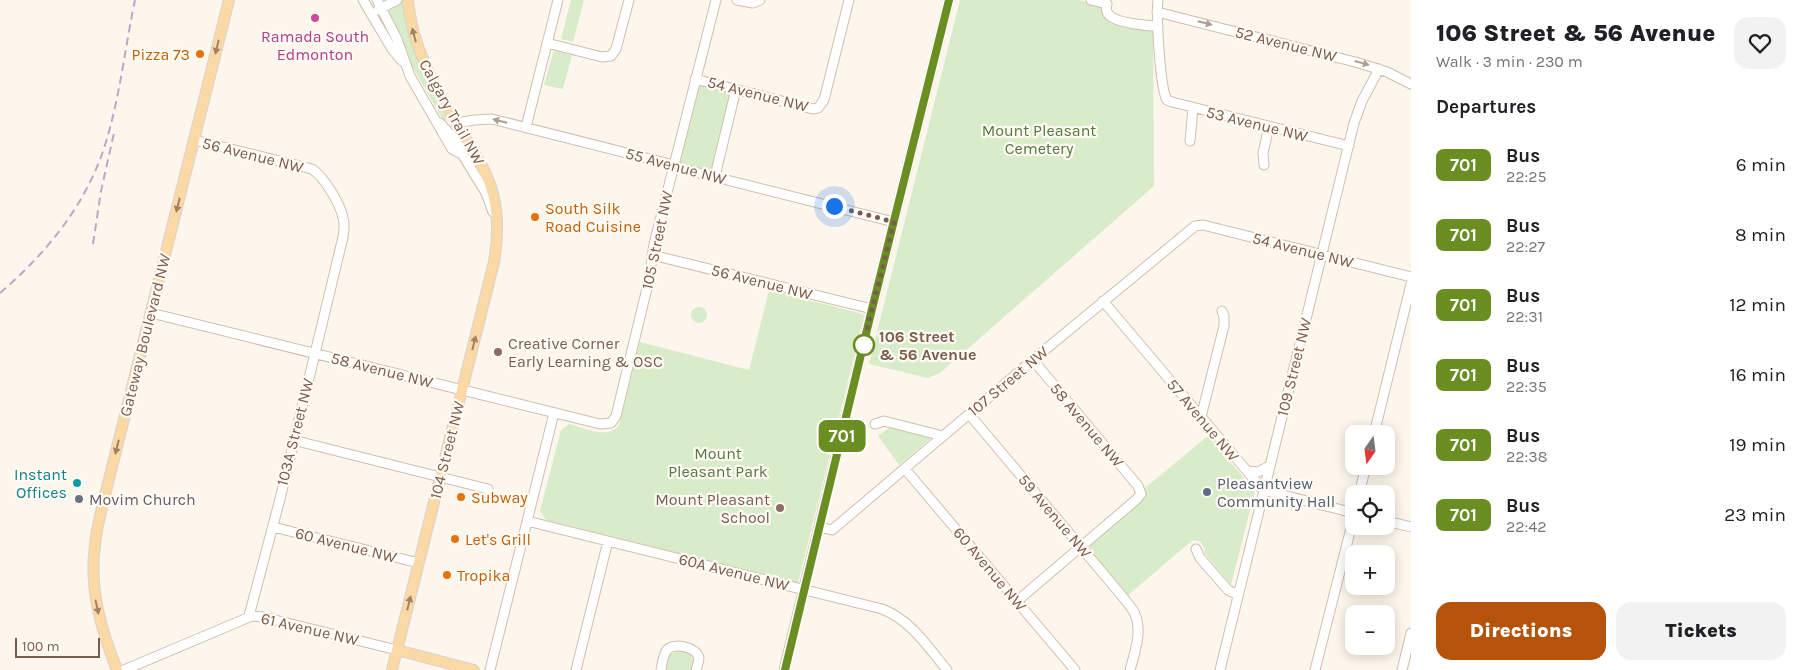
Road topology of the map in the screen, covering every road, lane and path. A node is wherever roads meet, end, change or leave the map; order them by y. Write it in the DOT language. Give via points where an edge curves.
graph roads {
  1 [pos="229,0"];
  2 [pos="363,0"];
  3 [pos="378,0"];
  4 [pos="397,0"];
  5 [pos="408,0"];
  6 [pos="558,0"];
  7 [pos="628,0"];
  8 [pos="716,0"];
  9 [pos="737,0"];
  10 [pos="760,0"];
  11 [pos="848,0"];
  12 [pos="949,0"];
  13 [pos="1091,0"];
  14 [pos="1158,0"];
  15 [pos="382,9"];
  16 [pos="1157,12"];
  17 [pos="370,13"];
  18 [pos="1158,26"];
  19 [pos="547,43"];
  20 [pos="406,65"];
  21 [pos="1379,69"];
  22 [pos="696,79"];
  23 [pos="1411,84"];
  24 [pos="736,90"];
  25 [pos="1193,108"];
  26 [pos="457,123"];
  27 [pos="1269,126"];
  28 [pos="526,127"];
  29 [pos="194,140"];
  30 [pos="1190,141"];
  31 [pos="1349,146"];
  32 [pos="674,165"];
  33 [pos="1264,166"];
  34 [pos="312,169"];
  35 [pos="715,176"];
  36 [pos="894,222"];
  37 [pos="498,226"];
  38 [pos="1195,226"];
  39 [pos="1322,254"];
  40 [pos="652,255"];
  41 [pos="1411,277"];
  42 [pos="1411,284"];
  43 [pos="1103,301"];
  44 [pos="872,309"];
  45 [pos="1222,311"];
  46 [pos="151,313"];
  47 [pos="314,354"];
  48 [pos="1033,360"];
  49 [pos="462,390"];
  50 [pos="554,413"];
  51 [pos="969,414"];
  52 [pos="1201,417"];
  53 [pos="613,421"];
  54 [pos="876,424"];
  55 [pos="1376,425"];
  56 [pos="943,436"];
  57 [pos="293,440"];
  58 [pos="1269,466"];
  59 [pos="905,469"];
  60 [pos="1246,471"];
  61 [pos="440,477"];
  62 [pos="488,489"];
  63 [pos="1263,490"];
  64 [pos="1345,512"];
  65 [pos="527,521"];
  66 [pos="1395,523"];
  67 [pos="273,527"];
  68 [pos="820,527"];
  69 [pos="1411,527"];
  70 [pos="1349,535"];
  71 [pos="608,541"];
  72 [pos="1081,547"];
  73 [pos="1196,549"];
  74 [pos="419,563"];
  75 [pos="804,590"];
  76 [pos="1238,594"];
  77 [pos="1017,601"];
  78 [pos="249,616"];
  79 [pos="1411,634"];
  80 [pos="397,650"];
  81 [pos="117,670"];
  82 [pos="124,670"];
  83 [pos="392,670"];
  84 [pos="474,670"];
  85 [pos="490,670"];
  86 [pos="576,670"];
  87 [pos="660,670"];
  88 [pos="696,670"];
  89 [pos="784,670"];
  90 [pos="947,670"];
  91 [pos="1076,670"];
  92 [pos="1130,670"];
  93 [pos="1220,670"];
  94 [pos="1316,670"];
  95 [pos="1402,670"];
  1 -- 29 [label="main road, Gateway Boulevard NW, one-way"];
  2 -- 17 [label="street, Calgary Trail NW"];
  3 -- 15 [label="street, Calgary Trail NW"];
  4 -- 15 [label="street"];
  26 -- 5 [label="main road, Calgary Trail NW, one-way" via="422,59"];
  6 -- 19 [label="street"];
  7 -- 19 [label="street" via="616,49 611,56 602,57"];
  8 -- 22 [label="street, 105 Street NW"];
  9 -- 10 [label="street" via="753,3"];
  11 -- 24 [label="street, 54 Avenue NW" via="821,106 813,109"];
  12 -- 36 [label="street"];
  13 -- 18 [label="street" via="1107,4 1107,12 1112,18"];
  14 -- 16 [label="street"];
  15 -- 17 [label="street"];
  15 -- 20 [label="street, Calgary Trail NW"];
  16 -- 18 [label="street"];
  16 -- 21 [label="street, 52 Avenue NW, one-way"];
  17 -- 20 [label="street, Calgary Trail NW"];
  18 -- 25 [label="street, 53 Avenue NW" via="1163,90 1167,100"];
  19 -- 28 [label="street"];
  20 -- 37 [label="street, Calgary Trail NW" via="452,149 462,154 486,193"];
  21 -- 23 [label="street, 52 Avenue NW"];
  21 -- 31 [label="street, 109 Street NW" via="1360,106"];
  22 -- 24 [label="street, 54 Avenue NW"];
  22 -- 32 [label="street, 105 Street NW"];
  24 -- 35 [label="street"];
  25 -- 27 [label="street, 53 Avenue NW"];
  25 -- 30 [label="street"];
  28 -- 26 [label="street, 55 Avenue NW, one-way" via="489,118"];
  26 -- 37 [label="main road, Calgary Trail NW" via="490,184"];
  27 -- 31 [label="street, 53 Avenue NW"];
  27 -- 33 [label="street" via="1263,153"];
  28 -- 32 [label="street, 55 Avenue NW"];
  29 -- 34 [label="street, 56 Avenue NW"];
  29 -- 46 [label="main road, Gateway Boulevard NW, one-way"];
  31 -- 39 [label="street, 109 Street NW"];
  32 -- 35 [label="street, 55 Avenue NW"];
  32 -- 40 [label="street, 105 Street NW"];
  34 -- 47 [label="street, 103A Street NW" via="323,179 337,203 344,227"];
  35 -- 36 [label="street, 55 Avenue NW"];
  36 -- 44 [label="street"];
  49 -- 37 [label="main road, 104 Street NW, one-way" via="494,262"];
  38 -- 39 [label="street, 54 Avenue NW" via="1203,225"];
  38 -- 43 [label="street, 107 Street NW"];
  39 -- 41 [label="street, 54 Avenue NW"];
  39 -- 58 [label="street, 109 Street NW"];
  40 -- 44 [label="street, 56 Avenue NW"];
  40 -- 53 [label="street, 105 Street NW" via="649,280"];
  42 -- 55 [label="street"];
  43 -- 48 [label="street, 107 Street NW"];
  43 -- 52 [label="street, 57 Avenue NW"];
  44 -- 68 [label="street"];
  45 -- 52 [label="street" via="1224,326"];
  46 -- 47 [label="street, 58 Avenue NW"];
  46 -- 81 [label="main road, Gateway Boulevard NW, one-way" via="103,503 93,556 96,605"];
  47 -- 49 [label="street, 58 Avenue NW"];
  47 -- 57 [label="street, 103A Street NW"];
  48 -- 51 [label="street, 107 Street NW"];
  48 -- 72 [label="street, 58 Avenue NW" via="1140,490 1137,499"];
  49 -- 50 [label="street, 58 Avenue NW"];
  49 -- 61 [label="main road, 104 Street NW"];
  50 -- 53 [label="street, 58 Avenue NW" via="600,424"];
  50 -- 65 [label="street"];
  51 -- 56 [label="street, 107 Street NW"];
  51 -- 72 [label="street, 59 Avenue NW"];
  52 -- 60 [label="street, 57 Avenue NW"];
  54 -- 56 [label="street" via="884,421"];
  56 -- 59 [label="street, 107 Street NW"];
  57 -- 61 [label="street"];
  57 -- 67 [label="street, 103A Street NW"];
  58 -- 60 [label="street" via="1258,472"];
  58 -- 63 [label="street, 109 Street NW"];
  59 -- 68 [label="street, 107 Street NW" via="832,530"];
  59 -- 77 [label="street, 60 Avenue NW"];
  60 -- 63 [label="street, 57 Avenue NW"];
  61 -- 62 [label="street"];
  61 -- 74 [label="main road, 104 Street NW"];
  63 -- 64 [label="street"];
  63 -- 76 [label="street, 109 Street NW"];
  65 -- 71 [label="street, 60A Avenue NW"];
  65 -- 85 [label="street"];
  66 -- 69 [label="street"];
  67 -- 74 [label="street, 60 Avenue NW"];
  67 -- 78 [label="street, 103A Street NW"];
  68 -- 75 [label="street"];
  70 -- 94 [label="street"];
  71 -- 75 [label="street, 60A Avenue NW"];
  71 -- 86 [label="street"];
  72 -- 77 [label="street"];
  72 -- 92 [label="street, 59 Avenue NW" via="1134,613 1136,645"];
  73 -- 76 [label="street" via="1228,590"];
  80 -- 74 [label="main road, 104 Street NW, one-way"];
  75 -- 89 [label="street"];
  75 -- 90 [label="street, 60A Avenue NW" via="893,614 911,627"];
  76 -- 93 [label="street, 109 Street NW"];
  77 -- 91 [label="street, 60 Avenue NW"];
  78 -- 80 [label="street, 61 Avenue NW"];
  78 -- 82 [label="street, 61 Avenue NW"];
  79 -- 95 [label="street"];
  80 -- 83 [label="main road, 104 Street NW"];
  80 -- 84 [label="main road, 61 Avenue NW"];
  87 -- 88 [label="street" via="666,650 676,646 697,654"];
}
